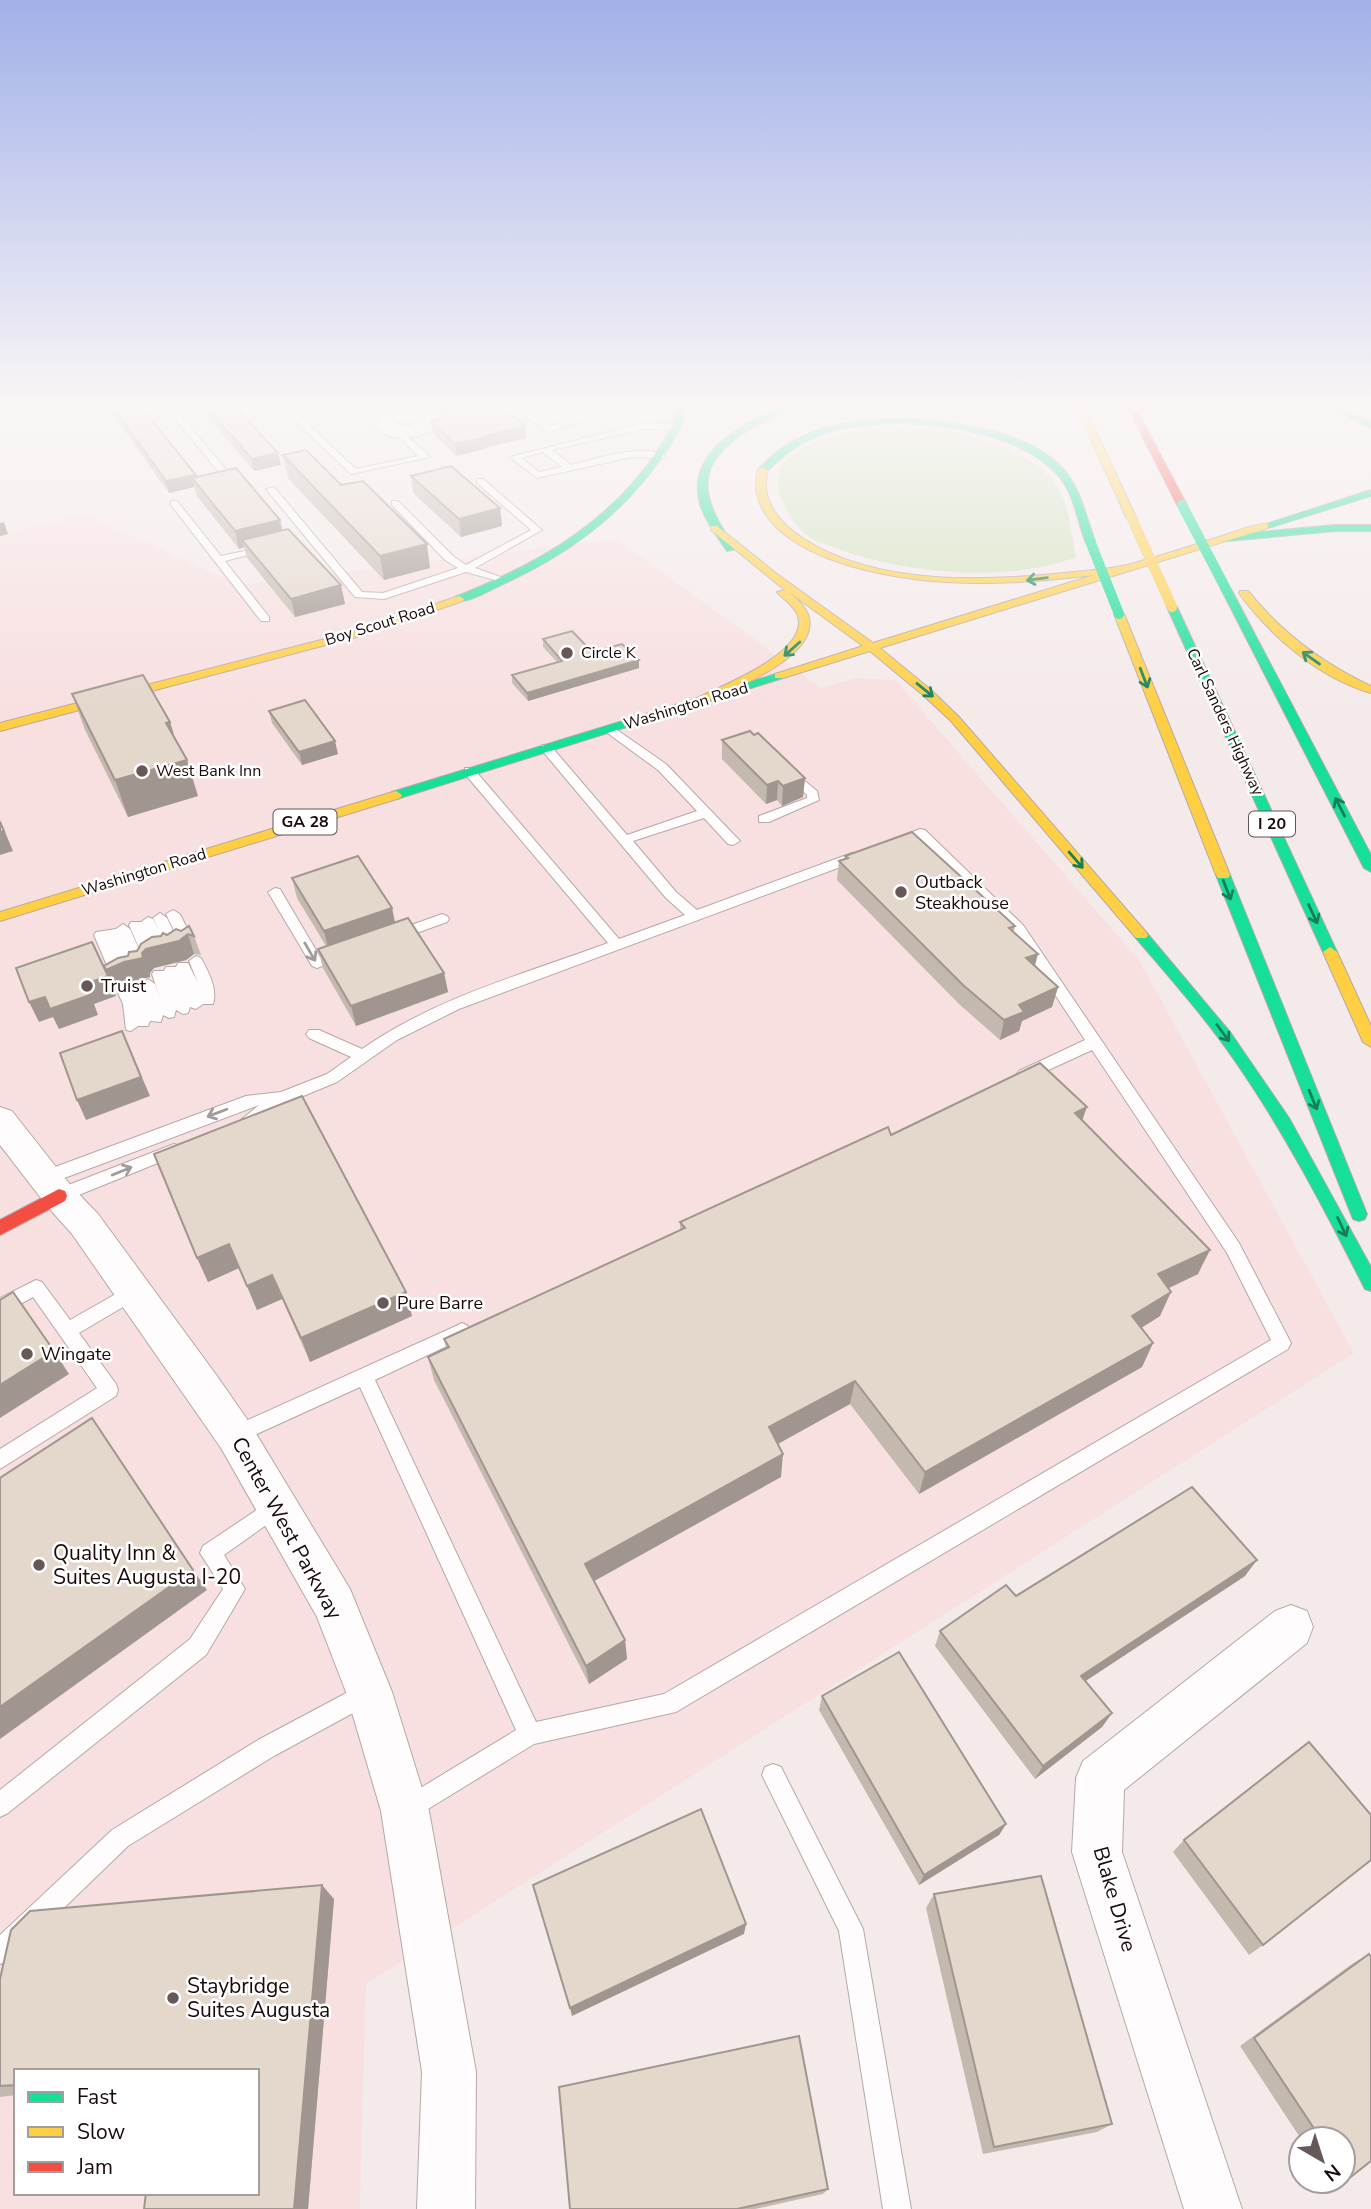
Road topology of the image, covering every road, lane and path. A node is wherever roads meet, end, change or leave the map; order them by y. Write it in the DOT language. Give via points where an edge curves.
graph roads {
  1 [pos="176,505"];
  2 [pos="284,505"];
  3 [pos="397,505"];
  4 [pos="508,505"];
  5 [pos="619,505"];
  6 [pos="706,505"];
  7 [pos="766,505"];
  8 [pos="1076,505"];
  9 [pos="1126,505"];
  10 [pos="1182,505"];
  11 [pos="1333,505"];
  12 [pos="714,528"];
  13 [pos="1371,528"];
  14 [pos="310,537"];
  15 [pos="1228,538"];
  16 [pos="297,540"];
  17 [pos="271,547"];
  18 [pos="218,560"];
  19 [pos="1129,568"];
  20 [pos="466,569"];
  21 [pos="1102,571"];
  22 [pos="1102,571"];
  23 [pos="1102,571"];
  24 [pos="1102,571"];
  25 [pos="502,581"];
  26 [pos="1232,587"];
  27 [pos="265,619"];
  28 [pos="870,649"];
  29 [pos="1371,690"];
  30 [pos="699,701"];
  31 [pos="0,727"];
  32 [pos="610,729"];
  33 [pos="546,748"];
  34 [pos="781,764"];
  35 [pos="469,771"];
  36 [pos="705,813"];
  37 [pos="764,819"];
  38 [pos="624,840"];
  39 [pos="733,841"];
  40 [pos="1371,868"];
  41 [pos="275,892"];
  42 [pos="695,916"];
  43 [pos="0,917"];
  44 [pos="443,919"];
  45 [pos="136,925"];
  46 [pos="380,941"];
  47 [pos="617,945"];
  48 [pos="354,950"];
  49 [pos="151,958"];
  50 [pos="160,977"];
  51 [pos="169,1013"];
  52 [pos="314,1034"];
  53 [pos="1095,1042"];
  54 [pos="1371,1042"];
  55 [pos="361,1055"];
  56 [pos="1005,1083"];
  57 [pos="283,1098"];
  58 [pos="0,1120"];
  59 [pos="236,1125"];
  60 [pos="186,1145"];
  61 [pos="52,1187"];
  62 [pos="0,1227"];
  63 [pos="1366,1231"];
  64 [pos="1371,1284"];
  65 [pos="134,1292"];
  66 [pos="0,1307"];
  67 [pos="474,1326"];
  68 [pos="67,1331"];
  69 [pos="364,1376"];
  70 [pos="235,1435"];
  71 [pos="0,1460"];
  72 [pos="276,1506"];
  73 [pos="1291,1627"];
  74 [pos="369,1692"];
  75 [pos="530,1734"];
  76 [pos="773,1775"];
  77 [pos="0,1805"];
  78 [pos="405,1811"];
  79 [pos="0,1952"];
  80 [pos="446,2209"];
  81 [pos="897,2209"];
  82 [pos="1213,2209"];
  1 -- 18 [label="lane"];
  2 -- 14 [label="lane"];
  3 -- 20 [label="lane"];
  4 -- 20 [label="lane" via="537,530"];
  5 -- 25 [label="main road, Boy Scout Road" via="561,549"];
  6 -- 12 [label="main road"];
  22 -- 7 [label="main road, one-way, bridge" via="988,584 925,582 825,554 788,534"];
  8 -- 23 [label="main road, one-way, bridge"];
  9 -- 54 [label="main road, Carl Sanders Highway / I 20, one-way, bridge"];
  10 -- 26 [label="main road, bridge"];
  11 -- 15 [label="main road, Washington Road / GA 28"];
  12 -- 28 [label="main road" via="749,560"];
  12 -- 30 [label="main road, one-way" via="743,564 797,605 804,614 806,631 789,654"];
  13 -- 15 [label="main road" via="1335,527"];
  14 -- 16 [label="lane"];
  14 -- 20 [label="lane" via="359,595 384,596"];
  15 -- 19 [label="main road, Washington Road / GA 28"];
  17 -- 18 [label="lane"];
  18 -- 27 [label="lane"];
  19 -- 21 [label="main road, one-way, bridge"];
  19 -- 28 [label="main road, Washington Road / GA 28"];
  20 -- 25 [label="lane"];
  24 -- 63 [label="main road, one-way, bridge"];
  25 -- 31 [label="main road, Boy Scout Road" via="362,631"];
  29 -- 26 [label="main road, one-way" via="1325,668 1289,642"];
  40 -- 26 [label="main road, one-way"];
  28 -- 30 [label="main road, Washington Road / GA 28"];
  28 -- 64 [label="main road, one-way" via="926,689 955,719 1207,1012 1300,1152"];
  30 -- 32 [label="main road, Washington Road / GA 28"];
  32 -- 33 [label="main road, Washington Road / GA 28"];
  32 -- 36 [label="lane" via="662,767"];
  33 -- 35 [label="main road, Washington Road / GA 28"];
  33 -- 38 [label="lane"];
  34 -- 37 [label="lane" via="813,794 813,800"];
  35 -- 43 [label="main road, Washington Road / GA 28"];
  35 -- 47 [label="lane"];
  36 -- 38 [label="lane"];
  36 -- 39 [label="lane"];
  38 -- 42 [label="lane" via="670,895"];
  41 -- 48 [label="lane, one-way" via="317,963"];
  42 -- 47 [label="lane"];
  42 -- 53 [label="lane" via="920,833 1018,928"];
  44 -- 46 [label="lane"];
  45 -- 49 [label="lane"];
  45 -- 49 [label="lane"];
  45 -- 49 [label="lane"];
  45 -- 49 [label="lane"];
  47 -- 55 [label="lane" via="454,1005"];
  50 -- 51 [label="lane" via="153,996"];
  50 -- 51 [label="lane" via="182,990"];
  50 -- 51 [label="lane" via="130,1004"];
  50 -- 51 [label="lane" via="206,984"];
  52 -- 55 [label="lane"];
  53 -- 56 [label="lane"];
  53 -- 75 [label="lane" via="1233,1248 1282,1343 668,1704"];
  55 -- 57 [label="lane" via="332,1077"];
  57 -- 59 [label="lane"];
  57 -- 61 [label="lane, one-way" via="252,1100"];
  58 -- 61 [label="street, Center West Parkway"];
  61 -- 60 [label="lane, one-way"];
  61 -- 62 [label="main road"];
  61 -- 65 [label="street, Center West Parkway"];
  65 -- 68 [label="lane"];
  65 -- 70 [label="street, Center West Parkway"];
  66 -- 68 [label="lane" via="36,1287"];
  67 -- 69 [label="lane"];
  68 -- 71 [label="lane" via="109,1390"];
  69 -- 70 [label="lane"];
  69 -- 75 [label="lane"];
  70 -- 72 [label="street, Center West Parkway"];
  72 -- 74 [label="street, Center West Parkway" via="334,1604"];
  72 -- 77 [label="lane" via="210,1553 236,1589 198,1647"];
  73 -- 82 [label="street, Blake Drive" via="1100,1778 1097,1852"];
  74 -- 78 [label="street, Center West Parkway"];
  74 -- 79 [label="lane" via="266,1748 120,1838"];
  75 -- 78 [label="lane"];
  76 -- 81 [label="lane" via="851,1929"];
  78 -- 80 [label="street, Center West Parkway" via="449,2072"];
}
